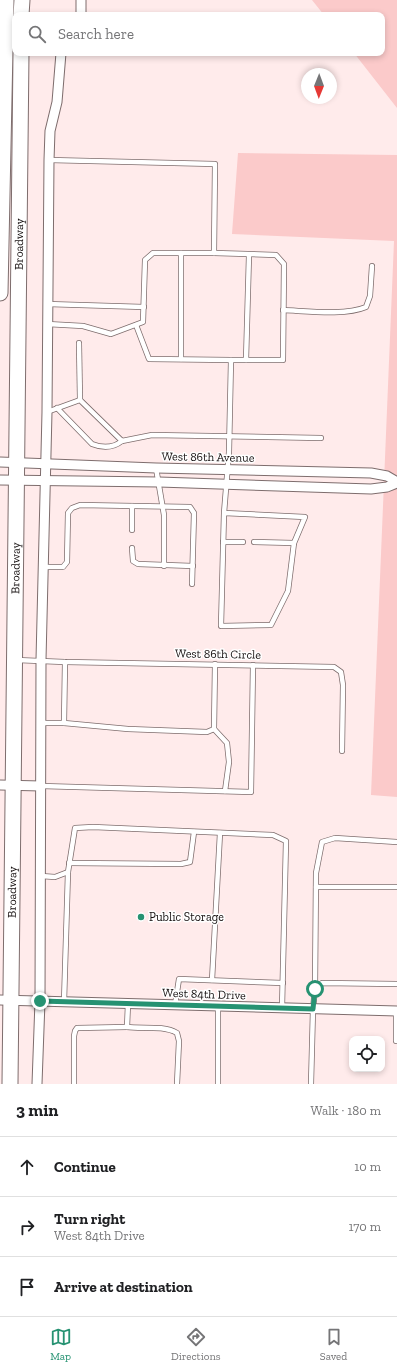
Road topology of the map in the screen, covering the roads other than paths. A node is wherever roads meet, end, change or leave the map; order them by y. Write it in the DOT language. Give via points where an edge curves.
graph roads {
  1 [pos="6,0"];
  2 [pos="22,0"];
  3 [pos="81,0"];
  4 [pos="21,12"];
  5 [pos="81,12"];
  6 [pos="21,56"];
  7 [pos="61,56"];
  8 [pos="2,128"];
  9 [pos="20,156"];
  10 [pos="49,160"];
  11 [pos="180,253"];
  12 [pos="214,253"];
  13 [pos="249,255"];
  14 [pos="372,266"];
  15 [pos="0,292"];
  16 [pos="47,304"];
  17 [pos="144,306"];
  18 [pos="284,310"];
  19 [pos="47,324"];
  20 [pos="136,325"];
  21 [pos="79,343"];
  22 [pos="181,359"];
  23 [pos="231,360"];
  24 [pos="246,360"];
  25 [pos="80,400"];
  26 [pos="57,408"];
  27 [pos="47,412"];
  28 [pos="229,436"];
  29 [pos="321,438"];
  30 [pos="122,441"];
  31 [pos="0,462"];
  32 [pos="17,463"];
  33 [pos="45,464"];
  34 [pos="156,468"];
  35 [pos="227,470"];
  36 [pos="0,480"];
  37 [pos="16,481"];
  38 [pos="45,482"];
  39 [pos="159,482"];
  40 [pos="397,482"];
  41 [pos="226,485"];
  42 [pos="132,506"];
  43 [pos="163,506"];
  44 [pos="224,513"];
  45 [pos="132,530"];
  46 [pos="223,542"];
  47 [pos="243,542"];
  48 [pos="254,542"];
  49 [pos="294,543"];
  50 [pos="132,548"];
  51 [pos="164,566"];
  52 [pos="193,566"];
  53 [pos="44,567"];
  54 [pos="192,584"];
  55 [pos="14,660"];
  56 [pos="41,660"];
  57 [pos="65,662"];
  58 [pos="215,664"];
  59 [pos="253,665"];
  60 [pos="41,723"];
  61 [pos="64,723"];
  62 [pos="214,728"];
  63 [pos="342,751"];
  64 [pos="7,785"];
  65 [pos="41,786"];
  66 [pos="225,791"];
  67 [pos="194,832"];
  68 [pos="220,833"];
  69 [pos="397,842"];
  70 [pos="69,863"];
  71 [pos="68,872"];
  72 [pos="41,876"];
  73 [pos="316,887"];
  74 [pos="397,887"];
  75 [pos="212,980"];
  76 [pos="282,983"];
  77 [pos="397,984"];
  78 [pos="315,989"];
  79 [pos="5,1000"];
  80 [pos="40,1001"];
  81 [pos="64,1002"];
  82 [pos="128,1004"];
  83 [pos="175,1005"];
  84 [pos="218,1006"];
  85 [pos="282,1008"];
  86 [pos="313,1009"];
  87 [pos="396,1011"];
  88 [pos="127,1026"];
  89 [pos="397,1041"];
  90 [pos="10,1084"];
  91 [pos="37,1084"];
  92 [pos="74,1084"];
  93 [pos="177,1084"];
  94 [pos="218,1084"];
  95 [pos="311,1084"];
  1 -- 8 [label="main road, Broadway"];
  2 -- 4 [label="main road"];
  3 -- 5 [label="street"];
  6 -- 9 [label="main road, Broadway"];
  7 -- 10 [label="street" via="57,102 50,131"];
  8 -- 9 [label="street" via="15,142"];
  8 -- 15 [label="main road, Broadway"];
  9 -- 32 [label="main road, Broadway"];
  10 -- 12 [label="lane" via="215,164"];
  10 -- 16 [label="street"];
  11 -- 12 [label="lane"];
  11 -- 17 [label="lane" via="153,254 145,260"];
  11 -- 22 [label="lane"];
  12 -- 13 [label="lane"];
  13 -- 18 [label="lane" via="276,255 284,264"];
  13 -- 24 [label="lane"];
  14 -- 18 [label="lane" via="370,296 366,308 343,312"];
  16 -- 17 [label="lane"];
  16 -- 19 [label="street"];
  17 -- 20 [label="lane" via="143,322"];
  18 -- 24 [label="lane" via="283,360"];
  19 -- 20 [label="lane" via="83,326 111,334"];
  19 -- 27 [label="street"];
  20 -- 22 [label="lane" via="149,358"];
  21 -- 25 [label="lane"];
  22 -- 23 [label="lane"];
  23 -- 24 [label="lane"];
  23 -- 28 [label="lane"];
  25 -- 26 [label="lane"];
  25 -- 30 [label="lane"];
  26 -- 27 [label="lane"];
  26 -- 30 [label="lane" via="92,444 108,447 116,446"];
  27 -- 33 [label="street"];
  28 -- 29 [label="lane"];
  28 -- 30 [label="lane" via="152,435"];
  28 -- 35 [label="lane"];
  31 -- 32 [label="street, West 86th Avenue"];
  32 -- 33 [label="street, West 86th Avenue"];
  32 -- 37 [label="main road, Broadway"];
  33 -- 34 [label="street, West 86th Avenue"];
  33 -- 38 [label="street"];
  34 -- 35 [label="street, West 86th Avenue"];
  34 -- 39 [label="lane"];
  35 -- 40 [label="street, West 86th Avenue" via="371,473 387,476"];
  35 -- 41 [label="lane"];
  36 -- 37 [label="street, West 86th Avenue"];
  37 -- 38 [label="street, West 86th Avenue"];
  37 -- 55 [label="main road, Broadway"];
  38 -- 39 [label="street, West 86th Avenue"];
  38 -- 53 [label="street"];
  39 -- 41 [label="street, West 86th Avenue"];
  39 -- 43 [label="lane"];
  40 -- 41 [label="street, West 86th Avenue" via="387,487 371,489"];
  41 -- 44 [label="lane"];
  42 -- 43 [label="lane"];
  42 -- 45 [label="lane"];
  42 -- 53 [label="lane" via="80,505 72,508 68,513 66,562 62,567"];
  43 -- 51 [label="lane"];
  43 -- 52 [label="lane" via="190,507 194,513"];
  44 -- 46 [label="lane"];
  44 -- 49 [label="lane" via="305,516"];
  46 -- 47 [label="lane"];
  46 -- 49 [label="lane" via="221,626 271,625 288,592"];
  48 -- 49 [label="lane"];
  50 -- 51 [label="lane" via="133,561 138,564"];
  51 -- 52 [label="lane"];
  52 -- 54 [label="lane"];
  53 -- 56 [label="street"];
  55 -- 56 [label="lane, West 86th Circle"];
  55 -- 64 [label="main road, Broadway"];
  56 -- 57 [label="lane, West 86th Circle"];
  56 -- 60 [label="street"];
  57 -- 58 [label="lane, West 86th Circle"];
  57 -- 61 [label="lane"];
  58 -- 59 [label="lane, West 86th Circle"];
  58 -- 62 [label="lane"];
  59 -- 63 [label="lane, West 86th Circle" via="334,667 341,672"];
  59 -- 66 [label="lane" via="251,792"];
  60 -- 61 [label="lane"];
  60 -- 65 [label="street"];
  61 -- 62 [label="lane" via="168,731 207,732"];
  62 -- 66 [label="lane" via="227,743"];
  64 -- 65 [label="street"];
  64 -- 79 [label="main road, Broadway"];
  65 -- 66 [label="lane"];
  65 -- 72 [label="street"];
  67 -- 68 [label="lane"];
  67 -- 70 [label="lane" via="190,862"];
  67 -- 70 [label="lane" via="75,828"];
  68 -- 75 [label="lane"];
  68 -- 76 [label="lane" via="273,835 286,841"];
  69 -- 73 [label="lane" via="335,838 322,842"];
  70 -- 71 [label="lane"];
  71 -- 72 [label="lane" via="55,877"];
  71 -- 81 [label="lane"];
  72 -- 80 [label="street"];
  73 -- 74 [label="lane"];
  73 -- 78 [label="lane"];
  75 -- 76 [label="lane"];
  75 -- 83 [label="lane" via="179,979"];
  76 -- 85 [label="lane"];
  77 -- 78 [label="lane" via="322,983"];
  78 -- 86 [label="lane"];
  79 -- 80 [label="street, West 84th Drive"];
  79 -- 90 [label="main road, Broadway"];
  80 -- 81 [label="street, West 84th Drive"];
  80 -- 91 [label="street"];
  81 -- 82 [label="street, West 84th Drive"];
  82 -- 83 [label="street, West 84th Drive"];
  82 -- 88 [label="lane"];
  83 -- 84 [label="street, West 84th Drive"];
  84 -- 85 [label="street, West 84th Drive"];
  84 -- 94 [label="lane"];
  85 -- 86 [label="street, West 84th Drive"];
  86 -- 87 [label="street, West 84th Drive"];
  86 -- 95 [label="lane"];
  87 -- 89 [label="lane"];
  88 -- 92 [label="lane" via="77,1028 74,1036"];
  88 -- 93 [label="lane" via="171,1029 177,1033"];
}
